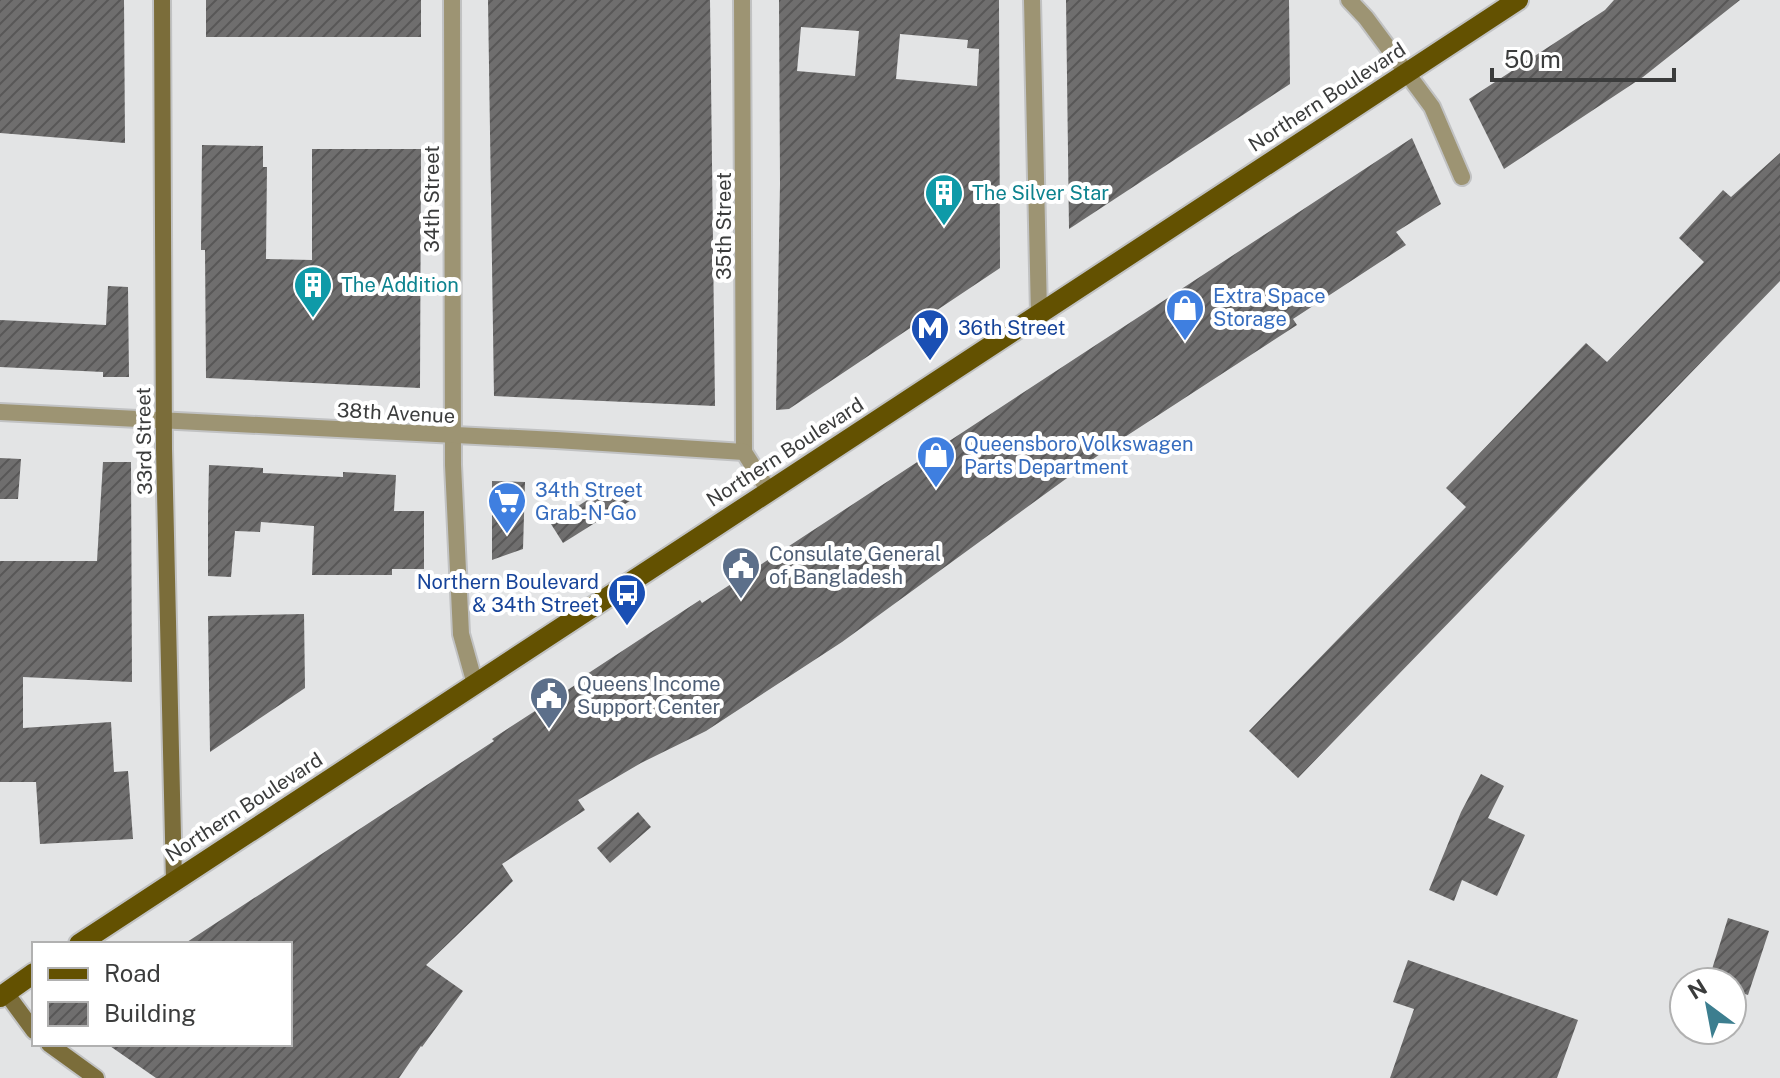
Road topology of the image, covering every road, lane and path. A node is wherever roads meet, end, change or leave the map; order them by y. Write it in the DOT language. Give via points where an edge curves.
graph roads {
  1 [pos="162,0"];
  2 [pos="452,0"];
  3 [pos="742,0"];
  4 [pos="1032,0"];
  5 [pos="1349,0"];
  6 [pos="1518,0"];
  7 [pos="1406,73"];
  8 [pos="1462,177"];
  9 [pos="1039,314"];
  10 [pos="0,412"];
  11 [pos="164,421"];
  12 [pos="453,436"];
  13 [pos="744,452"];
  14 [pos="769,491"];
  15 [pos="475,684"];
  16 [pos="174,881"];
  17 [pos="82,942"];
  18 [pos="32,974"];
  19 [pos="2,992"];
  20 [pos="32,1029"];
  21 [pos="52,1046"];
  22 [pos="96,1078"];
  1 -- 11 [label="main road, 33rd Street"];
  2 -- 12 [label="street, 34th Street"];
  3 -- 13 [label="street, 35th Street"];
  4 -- 9 [label="street"];
  5 -- 7 [label="street"];
  6 -- 7 [label="main road, Northern Boulevard"];
  7 -- 8 [label="street" via="1432,107"];
  7 -- 9 [label="main road, Northern Boulevard"];
  9 -- 14 [label="main road, Northern Boulevard"];
  10 -- 11 [label="street, 38th Avenue"];
  11 -- 12 [label="street, 38th Avenue"];
  11 -- 16 [label="main road, 33rd Street"];
  12 -- 13 [label="street, 38th Avenue"];
  12 -- 15 [label="street, 34th Street" via="461,634"];
  13 -- 14 [label="street"];
  14 -- 15 [label="main road, Northern Boulevard"];
  15 -- 16 [label="main road, Northern Boulevard"];
  16 -- 17 [label="main road, Northern Boulevard"];
  18 -- 19 [label="main road"];
  19 -- 20 [label="main road"];
  21 -- 22 [label="main road"];
}
